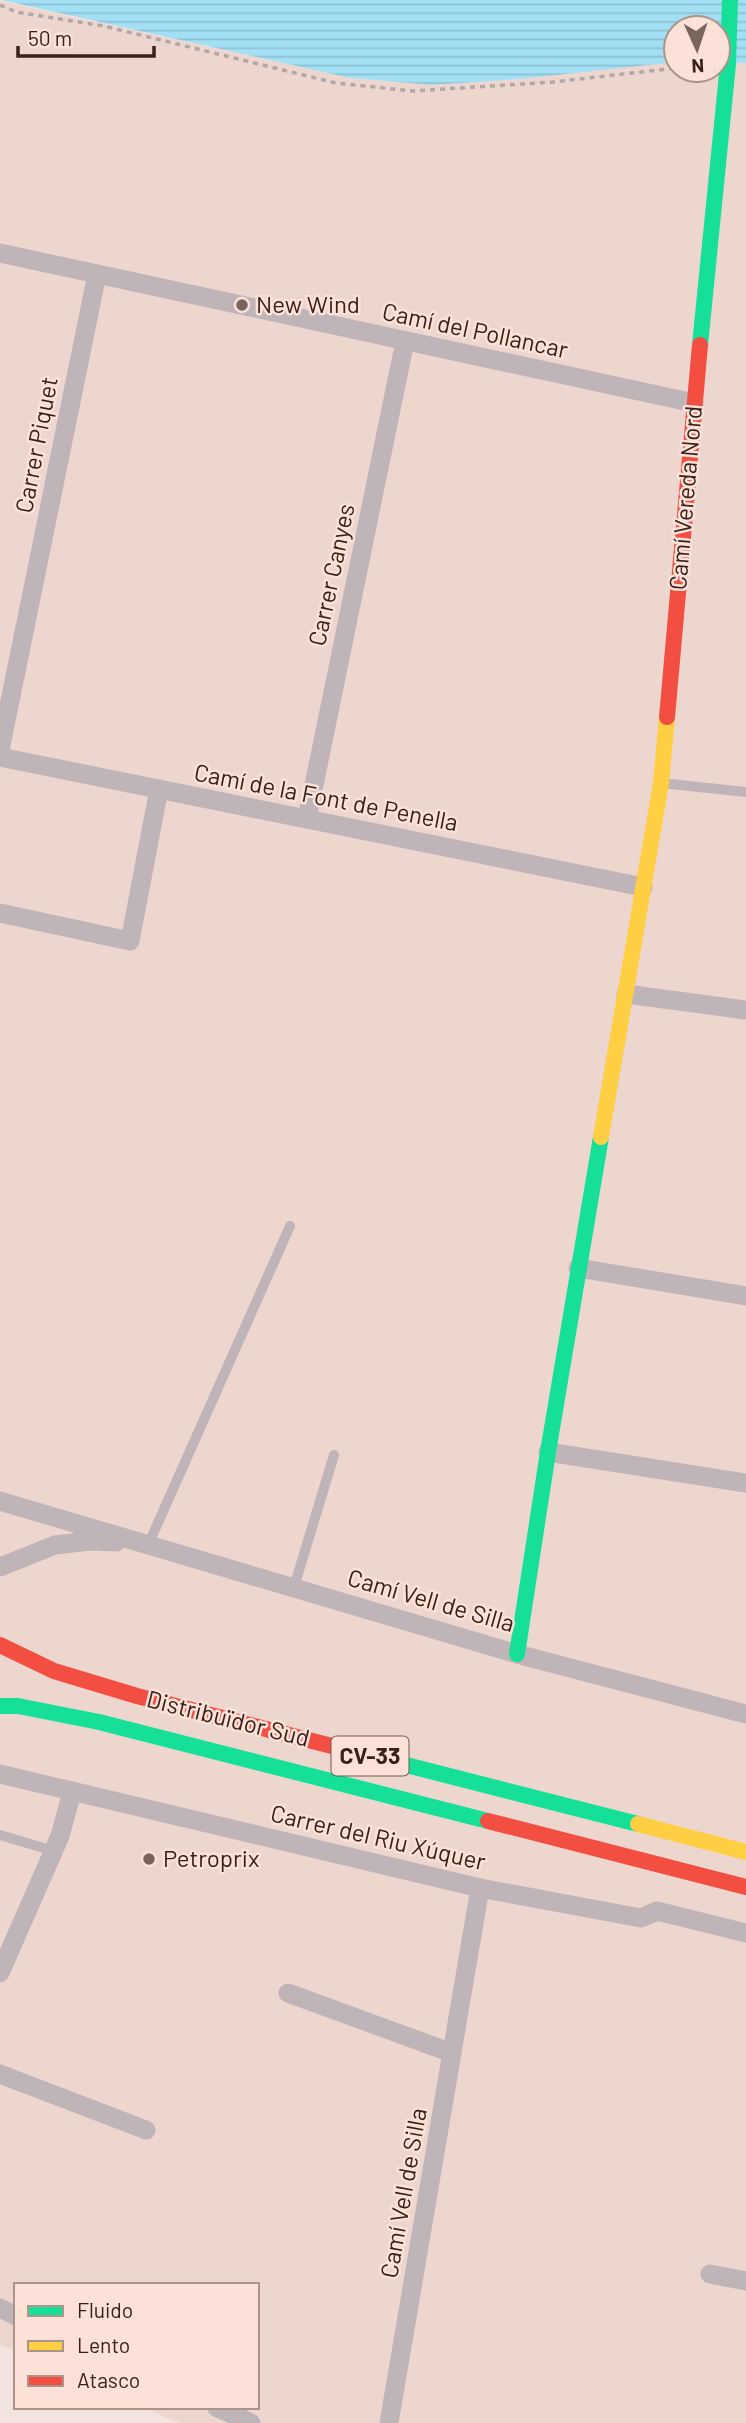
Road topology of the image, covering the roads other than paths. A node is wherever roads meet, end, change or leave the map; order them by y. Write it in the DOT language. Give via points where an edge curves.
graph roads {
  1 [pos="730,0"];
  2 [pos="0,253"];
  3 [pos="97,274"];
  4 [pos="405,341"];
  5 [pos="694,403"];
  6 [pos="0,750"];
  7 [pos="0,757"];
  8 [pos="661,783"];
  9 [pos="159,789"];
  10 [pos="746,792"];
  11 [pos="307,819"];
  12 [pos="643,887"];
  13 [pos="0,913"];
  14 [pos="626,994"];
  15 [pos="746,1010"];
  16 [pos="290,1226"];
  17 [pos="578,1268"];
  18 [pos="746,1296"];
  19 [pos="548,1452"];
  20 [pos="334,1455"];
  21 [pos="746,1483"];
  22 [pos="0,1500"];
  23 [pos="149,1544"];
  24 [pos="0,1567"];
  25 [pos="294,1587"];
  26 [pos="0,1645"];
  27 [pos="517,1654"];
  28 [pos="0,1706"];
  29 [pos="746,1714"];
  30 [pos="0,1774"];
  31 [pos="72,1792"];
  32 [pos="0,1835"];
  33 [pos="54,1851"];
  34 [pos="746,1852"];
  35 [pos="746,1887"];
  36 [pos="480,1888"];
  37 [pos="746,1933"];
  38 [pos="0,1973"];
  39 [pos="288,1993"];
  40 [pos="452,2053"];
  41 [pos="0,2074"];
  42 [pos="146,2130"];
  43 [pos="710,2274"];
  44 [pos="746,2281"];
  45 [pos="220,2409"];
  46 [pos="251,2423"];
  47 [pos="389,2423"];
  1 -- 5 [label="main road, Camí Vereda Nord" via="728,64"];
  2 -- 3 [label="street, Camí del Pollancar"];
  3 -- 4 [label="street, Camí del Pollancar"];
  3 -- 6 [label="street, Carrer Piquet"];
  4 -- 5 [label="street, Camí del Pollancar"];
  4 -- 11 [label="street, Carrer Canyes"];
  5 -- 8 [label="main road, Camí Vereda Nord"];
  7 -- 9 [label="street, Camí de la Font de Penella"];
  8 -- 10 [label="lane"];
  8 -- 12 [label="main road, Camí Vereda Nord"];
  9 -- 11 [label="street, Camí de la Font de Penella"];
  9 -- 13 [label="street" via="130,942"];
  11 -- 12 [label="street, Camí de la Font de Penella"];
  12 -- 14 [label="main road, Camí Vereda Nord"];
  14 -- 15 [label="street"];
  14 -- 17 [label="main road, Camí Vereda Nord"];
  16 -- 23 [label="lane"];
  17 -- 18 [label="street"];
  17 -- 19 [label="main road, Camí Vell de Silla"];
  19 -- 21 [label="street"];
  19 -- 27 [label="main road, Camí Vell de Silla"];
  20 -- 25 [label="lane"];
  22 -- 23 [label="street, Camí Vell de Silla"];
  23 -- 24 [label="street" via="90,1541 55,1545"];
  23 -- 25 [label="street, Camí Vell de Silla"];
  25 -- 27 [label="street, Camí Vell de Silla"];
  26 -- 34 [label="main road, Distribuïdor Sud / CV-33" via="54,1671 137,1696"];
  27 -- 29 [label="street"];
  28 -- 35 [label="main road, Distribuïdor Sud / CV-33" via="99,1722"];
  30 -- 31 [label="street, Carrer del Riu Xúquer"];
  31 -- 33 [label="street"];
  31 -- 36 [label="street, Carrer del Riu Xúquer"];
  32 -- 33 [label="lane"];
  33 -- 38 [label="street"];
  36 -- 37 [label="street, Carrer del Riu Xúquer" via="642,1918 657,1911"];
  36 -- 40 [label="street, Camí Vell de Silla"];
  39 -- 40 [label="street"];
  40 -- 47 [label="street, Camí Vell de Silla"];
  41 -- 42 [label="street"];
  43 -- 44 [label="street"];
  45 -- 46 [label="street"];
}
